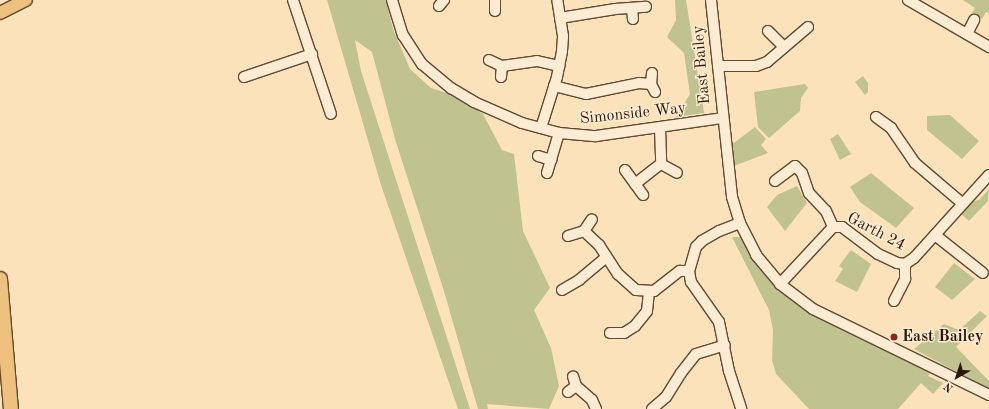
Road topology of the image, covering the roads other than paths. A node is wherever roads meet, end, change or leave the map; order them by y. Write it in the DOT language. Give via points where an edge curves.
graph roads {
  1 [pos="26,0"];
  2 [pos="293,0"];
  3 [pos="392,0"];
  4 [pos="495,0"];
  5 [pos="557,0"];
  6 [pos="711,0"];
  7 [pos="908,0"];
  8 [pos="646,7"];
  9 [pos="632,8"];
  10 [pos="495,12"];
  11 [pos="0,13"];
  12 [pos="560,18"];
  13 [pos="633,19"];
  14 [pos="974,20"];
  15 [pos="808,27"];
  16 [pos="768,31"];
  17 [pos="967,34"];
  18 [pos="784,47"];
  19 [pos="989,47"];
  20 [pos="312,54"];
  21 [pos="489,60"];
  22 [pos="502,66"];
  23 [pos="559,66"];
  24 [pos="718,66"];
  25 [pos="244,77"];
  26 [pos="501,77"];
  27 [pos="653,83"];
  28 [pos="554,86"];
  29 [pos="331,114"];
  30 [pos="876,117"];
  31 [pos="722,118"];
  32 [pos="541,128"];
  33 [pos="660,128"];
  34 [pos="559,133"];
  35 [pos="538,156"];
  36 [pos="551,160"];
  37 [pos="662,164"];
  38 [pos="625,170"];
  39 [pos="547,173"];
  40 [pos="677,173"];
  41 [pos="989,175"];
  42 [pos="775,181"];
  43 [pos="635,184"];
  44 [pos="643,195"];
  45 [pos="962,203"];
  46 [pos="592,219"];
  47 [pos="740,223"];
  48 [pos="833,227"];
  49 [pos="584,231"];
  50 [pos="935,235"];
  51 [pos="568,236"];
  52 [pos="606,257"];
  53 [pos="905,264"];
  54 [pos="689,271"];
  55 [pos="983,273"];
  56 [pos="0,279"];
  57 [pos="780,284"];
  58 [pos="562,290"];
  59 [pos="649,292"];
  60 [pos="894,302"];
  61 [pos="610,333"];
  62 [pos="724,345"];
  63 [pos="573,385"];
  64 [pos="989,395"];
  65 [pos="11,409"];
  66 [pos="596,409"];
  67 [pos="652,409"];
  68 [pos="741,409"];
  1 -- 11 [label="main road"];
  2 -- 20 [label="street"];
  3 -- 32 [label="street, Simonside Way" via="402,35 422,64 474,102"];
  4 -- 10 [label="street"];
  5 -- 12 [label="street"];
  6 -- 24 [label="street, East Bailey"];
  7 -- 17 [label="street"];
  8 -- 9 [label="street"];
  9 -- 12 [label="street"];
  9 -- 13 [label="street"];
  12 -- 23 [label="street" via="563,36"];
  14 -- 17 [label="street"];
  15 -- 18 [label="street"];
  16 -- 18 [label="street"];
  17 -- 19 [label="street"];
  18 -- 24 [label="street" via="767,62 756,66"];
  20 -- 25 [label="street"];
  20 -- 29 [label="street"];
  21 -- 22 [label="street"];
  22 -- 23 [label="street" via="537,61"];
  22 -- 26 [label="street"];
  23 -- 28 [label="street"];
  24 -- 31 [label="street, East Bailey"];
  27 -- 28 [label="street" via="639,83 586,94"];
  28 -- 32 [label="street"];
  30 -- 45 [label="street" via="891,128 915,163"];
  31 -- 33 [label="street, Simonside Way"];
  31 -- 47 [label="street, East Bailey" via="732,197"];
  32 -- 34 [label="street, Simonside Way"];
  33 -- 34 [label="street, Simonside Way" via="596,136"];
  33 -- 37 [label="street"];
  34 -- 36 [label="street"];
  35 -- 36 [label="street"];
  36 -- 39 [label="street"];
  37 -- 40 [label="street"];
  37 -- 43 [label="street"];
  38 -- 43 [label="street"];
  41 -- 45 [label="street, Garth 24"];
  42 -- 48 [label="street, Garth 24" via="795,166 802,173 809,193 826,211"];
  43 -- 44 [label="street"];
  45 -- 50 [label="street, Garth 24"];
  46 -- 49 [label="street"];
  47 -- 54 [label="street" via="702,241 696,247"];
  47 -- 57 [label="street, East Bailey" via="756,254"];
  48 -- 53 [label="street, Garth 24" via="842,227 878,254"];
  48 -- 57 [label="street, Garth 24"];
  49 -- 51 [label="street"];
  49 -- 52 [label="street" via="599,245"];
  50 -- 53 [label="street, Garth 24"];
  50 -- 55 [label="street"];
  52 -- 58 [label="street" via="576,276"];
  52 -- 59 [label="street" via="623,280 636,290"];
  53 -- 60 [label="street, Garth 24" via="905,279"];
  54 -- 59 [label="street" via="680,271 658,289"];
  54 -- 62 [label="street" via="691,282 719,322"];
  56 -- 65 [label="highway"];
  57 -- 64 [label="street, East Bailey" via="813,309"];
  59 -- 61 [label="street" via="649,306 644,316 624,338"];
  62 -- 67 [label="street" via="696,354 666,397"];
  62 -- 68 [label="street"];
  63 -- 66 [label="street" via="592,400"];
}
